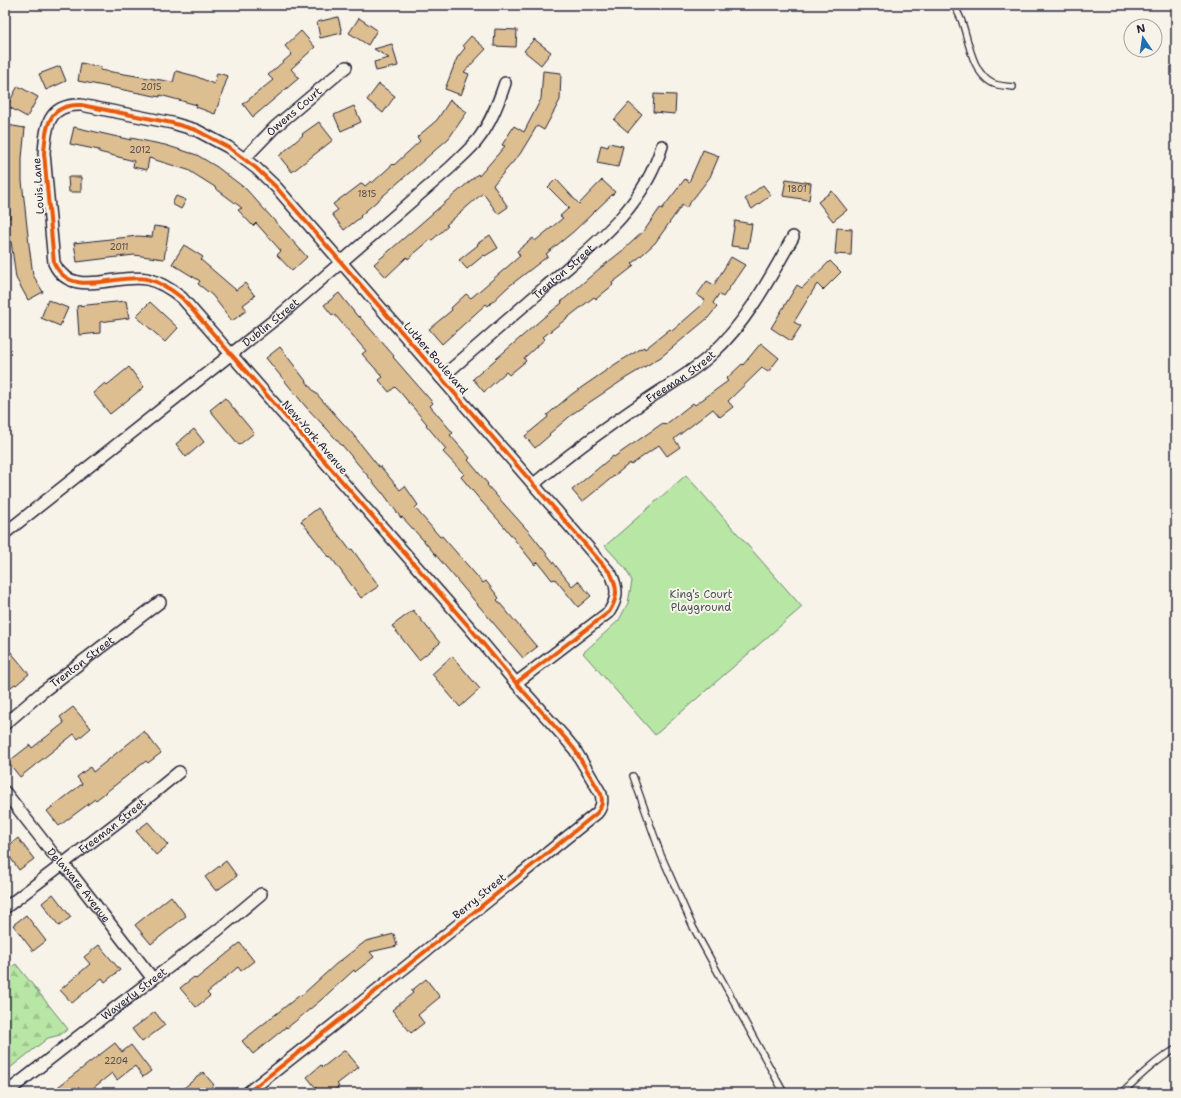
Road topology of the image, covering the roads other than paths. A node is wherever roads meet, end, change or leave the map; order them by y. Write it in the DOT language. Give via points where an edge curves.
graph roads {
  1 [pos="954,5"];
  2 [pos="346,67"];
  3 [pos="505,83"];
  4 [pos="1013,87"];
  5 [pos="96,108"];
  6 [pos="662,146"];
  7 [pos="244,159"];
  8 [pos="793,237"];
  9 [pos="340,262"];
  10 [pos="64,277"];
  11 [pos="232,354"];
  12 [pos="441,378"];
  13 [pos="534,484"];
  14 [pos="5,534"];
  15 [pos="160,602"];
  16 [pos="516,683"];
  17 [pos="5,724"];
  18 [pos="179,772"];
  19 [pos="633,776"];
  20 [pos="5,792"];
  21 [pos="62,864"];
  22 [pos="262,894"];
  23 [pos="5,908"];
  24 [pos="153,979"];
  25 [pos="1176,1049"];
  26 [pos="6,1093"];
  27 [pos="247,1093"];
  28 [pos="784,1093"];
  29 [pos="1122,1093"];
  1 -- 4 [label="lane" via="962,22 967,43 984,76 992,83"];
  2 -- 7 [label="street, Owens Court" via="275,127"];
  3 -- 9 [label="street, Dublin Street" via="486,128 475,142"];
  5 -- 7 [label="street, Luther Boulevard" via="186,126"];
  5 -- 10 [label="street, Louis Lane" via="70,105 62,107 50,120 46,136 44,153 54,263"];
  6 -- 12 [label="street, Trenton Street" via="647,181 624,215 586,252"];
  7 -- 9 [label="street, Luther Boulevard" via="276,187"];
  8 -- 13 [label="street, Freeman Street" via="743,319 712,354 690,372 597,434"];
  9 -- 11 [label="street, Dublin Street"];
  9 -- 12 [label="street, Luther Boulevard"];
  10 -- 11 [label="street, New York Avenue" via="73,282 83,283 128,279 146,279 160,283 182,298"];
  11 -- 14 [label="street, Dublin Street"];
  11 -- 16 [label="street, New York Avenue"];
  12 -- 13 [label="street, Luther Boulevard"];
  13 -- 16 [label="street, Luther Boulevard" via="611,574 616,593 614,603 608,612"];
  15 -- 17 [label="street, Trenton Street"];
  16 -- 27 [label="street, Berry Street" via="575,750 601,794 602,801 597,813 398,975"];
  18 -- 21 [label="street, Freeman Street"];
  19 -- 28 [label="lane" via="661,855 693,927"];
  20 -- 21 [label="street, Delaware Avenue"];
  21 -- 23 [label="street, Freeman Street"];
  21 -- 24 [label="street, Delaware Avenue"];
  22 -- 24 [label="street, Waverly Street"];
  24 -- 26 [label="street, Waverly Street"];
  25 -- 29 [label="lane" via="1153,1064"];
}
